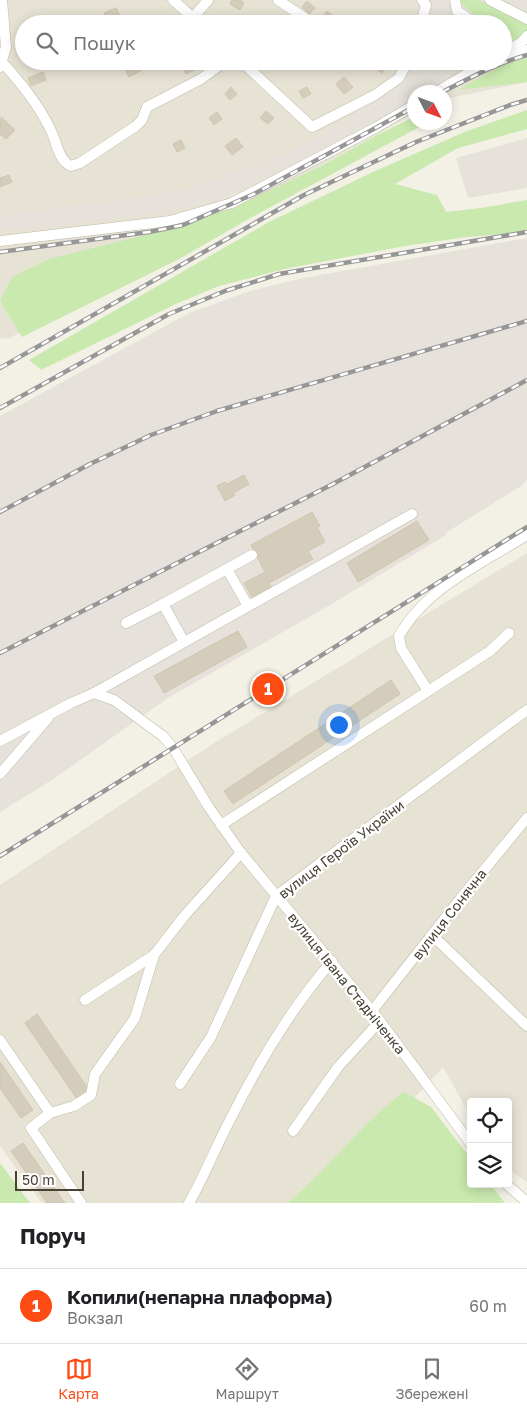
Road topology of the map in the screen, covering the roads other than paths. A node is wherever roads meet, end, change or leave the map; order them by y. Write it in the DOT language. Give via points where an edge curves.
graph roads {
  1 [pos="2,0"];
  2 [pos="173,0"];
  3 [pos="208,0"];
  4 [pos="422,0"];
  5 [pos="455,0"];
  6 [pos="490,0"];
  7 [pos="284,1"];
  8 [pos="189,15"];
  9 [pos="199,15"];
  10 [pos="302,15"];
  11 [pos="423,15"];
  12 [pos="463,15"];
  13 [pos="527,19"];
  14 [pos="527,36"];
  15 [pos="512,47"];
  16 [pos="527,50"];
  17 [pos="512,51"];
  18 [pos="1,66"];
  19 [pos="213,70"];
  20 [pos="252,70"];
  21 [pos="403,70"];
  22 [pos="474,70"];
  23 [pos="448,85"];
  24 [pos="407,109"];
  25 [pos="0,241"];
  26 [pos="412,514"];
  27 [pos="527,535"];
  28 [pos="252,555"];
  29 [pos="227,569"];
  30 [pos="163,604"];
  31 [pos="248,606"];
  32 [pos="126,623"];
  33 [pos="509,633"];
  34 [pos="184,642"];
  35 [pos="428,691"];
  36 [pos="94,693"];
  37 [pos="527,710"];
  38 [pos="53,712"];
  39 [pos="0,741"];
  40 [pos="0,774"];
  41 [pos="221,824"];
  42 [pos="525,824"];
  43 [pos="241,853"];
  44 [pos="276,896"];
  45 [pos="432,935"];
  46 [pos="154,955"];
  47 [pos="332,961"];
  48 [pos="85,1000"];
  49 [pos="372,1011"];
  50 [pos="380,1021"];
  51 [pos="527,1026"];
  52 [pos="0,1040"];
  53 [pos="180,1084"];
  54 [pos="50,1113"];
  55 [pos="293,1131"];
  56 [pos="470,1143"];
  57 [pos="511,1188"];
  58 [pos="527,1202"];
  59 [pos="81,1203"];
  60 [pos="189,1203"];
  1 -- 18 [label="street" via="6,47"];
  2 -- 8 [label="street"];
  3 -- 9 [label="street"];
  4 -- 11 [label="street" via="426,5"];
  5 -- 12 [label="street" via="457,11"];
  6 -- 13 [label="street"];
  7 -- 10 [label="street"];
  14 -- 15 [label="street"];
  16 -- 17 [label="street"];
  18 -- 19 [label="street" via="18,79 35,103 62,158 71,166 136,126 147,107"];
  20 -- 21 [label="street" via="312,127 375,95 399,78"];
  22 -- 23 [label="street"];
  24 -- 25 [label="street" via="232,202 170,221"];
  26 -- 31 [label="street"];
  27 -- 35 [label="street" via="440,589 403,628 399,636 402,648"];
  28 -- 29 [label="street"];
  29 -- 30 [label="street"];
  29 -- 31 [label="street"];
  30 -- 32 [label="street"];
  30 -- 34 [label="street"];
  31 -- 34 [label="street"];
  33 -- 35 [label="street" via="490,651"];
  34 -- 36 [label="street"];
  35 -- 41 [label="street"];
  36 -- 38 [label="street"];
  36 -- 41 [label="street, вулиця Івана Стадніченка" via="114,700 164,737"];
  37 -- 44 [label="street, вулиця Героїв України"];
  38 -- 39 [label="street"];
  38 -- 40 [label="street"];
  41 -- 43 [label="street, вулиця Івана Стадніченка"];
  42 -- 45 [label="street, вулиця Сонячна"];
  43 -- 44 [label="street, вулиця Івана Стадніченка"];
  43 -- 46 [label="street"];
  44 -- 47 [label="street, вулиця Івана Стадніченка"];
  44 -- 53 [label="street, вулиця Героїв України" via="211,1036"];
  45 -- 49 [label="street, вулиця Сонячна"];
  45 -- 51 [label="street"];
  46 -- 48 [label="street"];
  46 -- 54 [label="street" via="135,1018 95,1074 91,1095 74,1106"];
  47 -- 49 [label="street, вулиця Івана Стадніченка"];
  47 -- 60 [label="street" via="292,1011 231,1117"];
  49 -- 50 [label="street, вулиця Івана Стадніченка"];
  50 -- 55 [label="street" via="338,1068"];
  50 -- 56 [label="street, вулиця Івана Стадніченка"];
  52 -- 54 [label="street"];
  54 -- 59 [label="street" via="30,1128"];
  57 -- 58 [label="street"];
}
